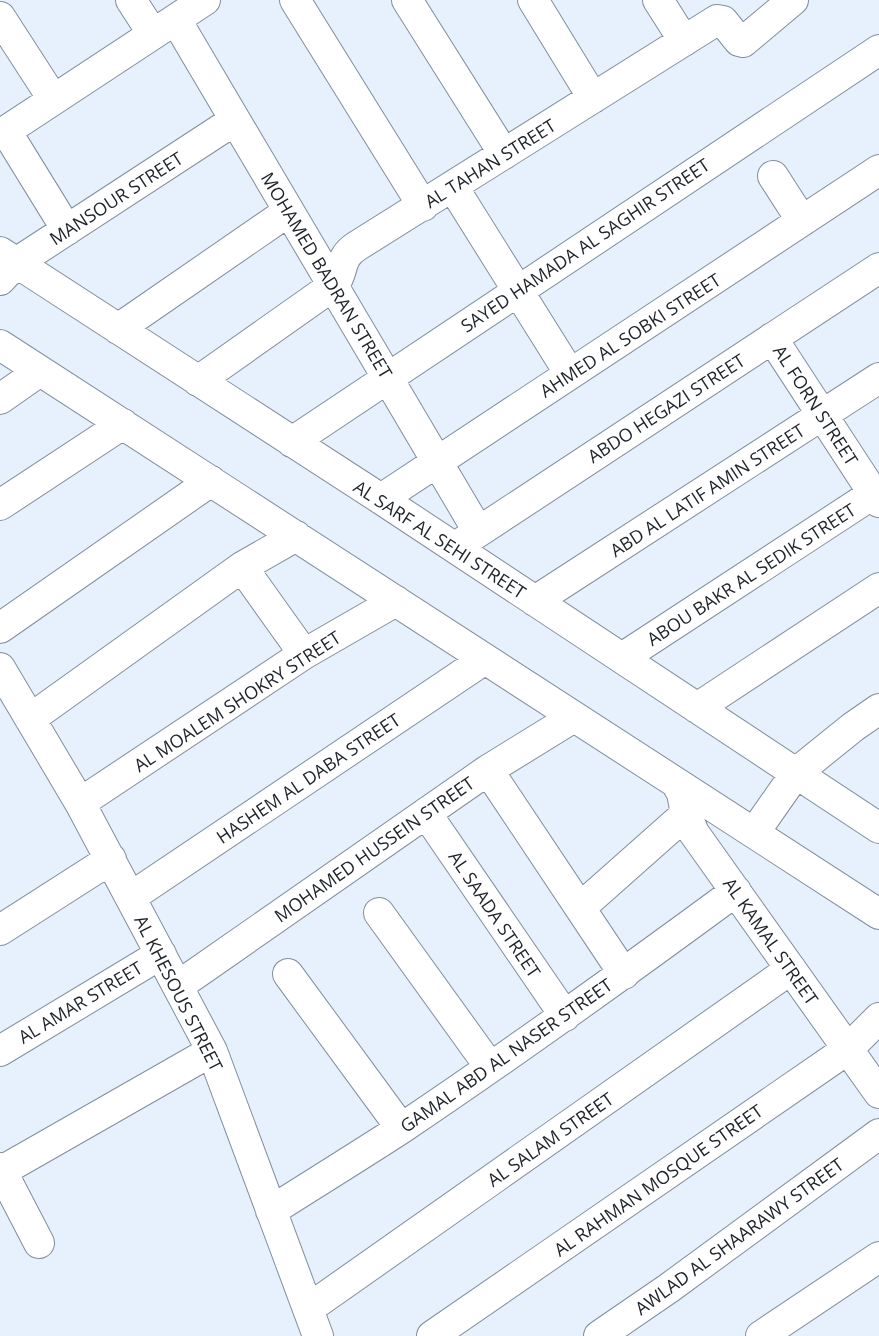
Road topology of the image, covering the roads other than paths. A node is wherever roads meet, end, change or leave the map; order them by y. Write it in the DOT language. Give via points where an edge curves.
graph roads {
  1 [pos="131,0"];
  2 [pos="205,0"];
  3 [pos="295,0"];
  4 [pos="407,0"];
  5 [pos="533,0"];
  6 [pos="657,0"];
  7 [pos="793,0"];
  8 [pos="0,17"];
  9 [pos="164,27"];
  10 [pos="684,41"];
  11 [pos="879,50"];
  12 [pos="592,98"];
  13 [pos="53,99"];
  14 [pos="235,120"];
  15 [pos="3,133"];
  16 [pos="504,154"];
  17 [pos="879,170"];
  18 [pos="773,176"];
  19 [pos="453,187"];
  20 [pos="423,206"];
  21 [pos="289,212"];
  22 [pos="802,221"];
  23 [pos="67,230"];
  24 [pos="5,265"];
  25 [pos="879,268"];
  26 [pos="334,285"];
  27 [pos="518,291"];
  28 [pos="118,329"];
  29 [pos="772,338"];
  30 [pos="0,345"];
  31 [pos="40,371"];
  32 [pos="570,374"];
  33 [pos="388,377"];
  34 [pos="879,378"];
  35 [pos="198,381"];
  36 [pos="0,399"];
  37 [pos="822,415"];
  38 [pos="123,424"];
  39 [pos="292,441"];
  40 [pos="437,462"];
  41 [pos="211,481"];
  42 [pos="877,495"];
  43 [pos="381,499"];
  44 [pos="0,505"];
  45 [pos="478,531"];
  46 [pos="296,536"];
  47 [pos="454,548"];
  48 [pos="242,567"];
  49 [pos="879,588"];
  50 [pos="396,601"];
  51 [pos="535,602"];
  52 [pos="0,628"];
  53 [pos="304,654"];
  54 [pos="622,658"];
  55 [pos="485,659"];
  56 [pos="0,668"];
  57 [pos="697,708"];
  58 [pos="879,709"];
  59 [pos="574,717"];
  60 [pos="30,719"];
  61 [pos="488,770"];
  62 [pos="796,773"];
  63 [pos="676,783"];
  64 [pos="80,803"];
  65 [pos="426,813"];
  66 [pos="686,814"];
  67 [pos="879,828"];
  68 [pos="753,833"];
  69 [pos="111,859"];
  70 [pos="735,891"];
  71 [pos="131,897"];
  72 [pos="580,908"];
  73 [pos="379,913"];
  74 [pos="879,914"];
  75 [pos="0,930"];
  76 [pos="161,954"];
  77 [pos="791,969"];
  78 [pos="288,974"];
  79 [pos="624,974"];
  80 [pos="178,986"];
  81 [pos="565,1016"];
  82 [pos="879,1018"];
  83 [pos="848,1049"];
  84 [pos="0,1051"];
  85 [pos="212,1051"];
  86 [pos="490,1067"];
  87 [pos="879,1093"];
  88 [pos="401,1128"];
  89 [pos="879,1134"];
  90 [pos="1,1170"];
  91 [pos="271,1211"];
  92 [pos="39,1243"];
  93 [pos="879,1257"];
  94 [pos="313,1322"];
  95 [pos="432,1336"];
  96 [pos="599,1336"];
  97 [pos="761,1336"];
  1 -- 9 [label="street, MOHAMED BADRAN STREET"];
  2 -- 9 [label="street"];
  3 -- 20 [label="street"];
  4 -- 16 [label="street"];
  5 -- 12 [label="street"];
  6 -- 10 [label="street"];
  7 -- 10 [label="street, AL TAHAN STREET" via="743,42 720,20"];
  8 -- 13 [label="street"];
  9 -- 13 [label="street"];
  9 -- 14 [label="street, MOHAMED BADRAN STREET"];
  10 -- 12 [label="street, AL TAHAN STREET"];
  11 -- 27 [label="street, SAYED HAMADA AL SAGHIR STREET"];
  12 -- 16 [label="street, AL TAHAN STREET"];
  13 -- 15 [label="street"];
  14 -- 21 [label="street, MOHAMED BADRAN STREET"];
  14 -- 23 [label="street, MANSOUR STREET"];
  15 -- 23 [label="street"];
  16 -- 19 [label="street, AL TAHAN STREET"];
  17 -- 22 [label="street, AHMED AL SOBKI STREET"];
  18 -- 22 [label="street"];
  19 -- 20 [label="street, AL TAHAN STREET"];
  19 -- 27 [label="street"];
  20 -- 26 [label="street, AL TAHAN STREET" via="352,250 343,260"];
  21 -- 26 [label="street, MOHAMED BADRAN STREET"];
  21 -- 28 [label="street"];
  22 -- 32 [label="street, AHMED AL SOBKI STREET"];
  23 -- 24 [label="street, MANSOUR STREET"];
  24 -- 28 [label="street, AL SARF AL SEHI STREET"];
  25 -- 29 [label="street, ABDO HEGAZI STREET"];
  26 -- 33 [label="street, MOHAMED BADRAN STREET"];
  26 -- 35 [label="street"];
  27 -- 32 [label="street"];
  27 -- 33 [label="street, SAYED HAMADA AL SAGHIR STREET"];
  28 -- 35 [label="street, AL SARF AL SEHI STREET"];
  29 -- 37 [label="street, AL FORN STREET"];
  29 -- 45 [label="street, ABDO HEGAZI STREET"];
  30 -- 31 [label="street"];
  31 -- 36 [label="street"];
  31 -- 38 [label="street"];
  32 -- 40 [label="street, AHMED AL SOBKI STREET"];
  33 -- 39 [label="street, SAYED HAMADA AL SAGHIR STREET"];
  33 -- 40 [label="street, MOHAMED BADRAN STREET"];
  34 -- 37 [label="street, ABD AL LATIF AMIN STREET"];
  35 -- 39 [label="street, AL SARF AL SEHI STREET"];
  37 -- 42 [label="street, AL FORN STREET"];
  37 -- 51 [label="street, ABD AL LATIF AMIN STREET"];
  38 -- 41 [label="street"];
  38 -- 44 [label="street"];
  39 -- 43 [label="street, AL SARF AL SEHI STREET"];
  40 -- 43 [label="street, AHMED AL SOBKI STREET"];
  40 -- 45 [label="street, MOHAMED BADRAN STREET"];
  41 -- 46 [label="street"];
  41 -- 52 [label="street"];
  42 -- 54 [label="street, ABOU BAKR AL SEDIK STREET"];
  43 -- 47 [label="street, AL SARF AL SEHI STREET"];
  45 -- 47 [label="street, ABDO HEGAZI STREET"];
  46 -- 48 [label="street"];
  46 -- 50 [label="street"];
  47 -- 51 [label="street, AL SARF AL SEHI STREET"];
  48 -- 53 [label="street"];
  48 -- 60 [label="street"];
  49 -- 57 [label="street"];
  50 -- 53 [label="street, AL MOALEM SHOKRY STREET"];
  50 -- 55 [label="street"];
  51 -- 54 [label="street, AL SARF AL SEHI STREET"];
  53 -- 64 [label="street, AL MOALEM SHOKRY STREET"];
  54 -- 57 [label="street, AL SARF AL SEHI STREET"];
  55 -- 59 [label="street"];
  55 -- 71 [label="street, HASHEM AL DABA STREET"];
  56 -- 60 [label="street, AL KHESOUS STREET"];
  57 -- 62 [label="street, AL SARF AL SEHI STREET"];
  58 -- 62 [label="street"];
  59 -- 61 [label="street, MOHAMED HUSSEIN STREET"];
  59 -- 63 [label="street"];
  60 -- 64 [label="street, AL KHESOUS STREET"];
  61 -- 65 [label="street, MOHAMED HUSSEIN STREET"];
  61 -- 72 [label="street"];
  62 -- 67 [label="street, AL SARF AL SEHI STREET"];
  62 -- 68 [label="street"];
  63 -- 66 [label="street, AL KAMAL STREET"];
  63 -- 68 [label="street"];
  64 -- 69 [label="street, AL KHESOUS STREET"];
  65 -- 80 [label="street, MOHAMED HUSSEIN STREET"];
  65 -- 81 [label="street, AL SAADA STREET"];
  66 -- 70 [label="street, AL KAMAL STREET" via="694,833"];
  66 -- 72 [label="street"];
  68 -- 74 [label="street"];
  69 -- 71 [label="street, AL KHESOUS STREET"];
  69 -- 75 [label="street"];
  70 -- 77 [label="street, AL KAMAL STREET"];
  70 -- 79 [label="street, GAMAL ABD AL NASER STREET"];
  71 -- 76 [label="street, AL KHESOUS STREET"];
  72 -- 79 [label="street"];
  73 -- 86 [label="street"];
  76 -- 80 [label="street, AL KHESOUS STREET"];
  76 -- 84 [label="street, AL AMAR STREET"];
  77 -- 83 [label="street, AL KAMAL STREET"];
  77 -- 94 [label="street, AL SALAM STREET"];
  78 -- 88 [label="street"];
  79 -- 81 [label="street, GAMAL ABD AL NASER STREET"];
  80 -- 85 [label="street, AL KHESOUS STREET"];
  81 -- 86 [label="street, GAMAL ABD AL NASER STREET"];
  82 -- 83 [label="street, AL RAHMAN MOSQUE STREET"];
  83 -- 87 [label="street, AL KAMAL STREET"];
  83 -- 95 [label="street, AL RAHMAN MOSQUE STREET"];
  85 -- 90 [label="street"];
  85 -- 91 [label="street, AL KHESOUS STREET"];
  86 -- 88 [label="street, GAMAL ABD AL NASER STREET"];
  88 -- 91 [label="street, GAMAL ABD AL NASER STREET"];
  89 -- 96 [label="street, AWLAD AL SHAARAWY STREET"];
  90 -- 92 [label="street"];
  91 -- 94 [label="street, AL KHESOUS STREET"];
  93 -- 97 [label="street"];
}
